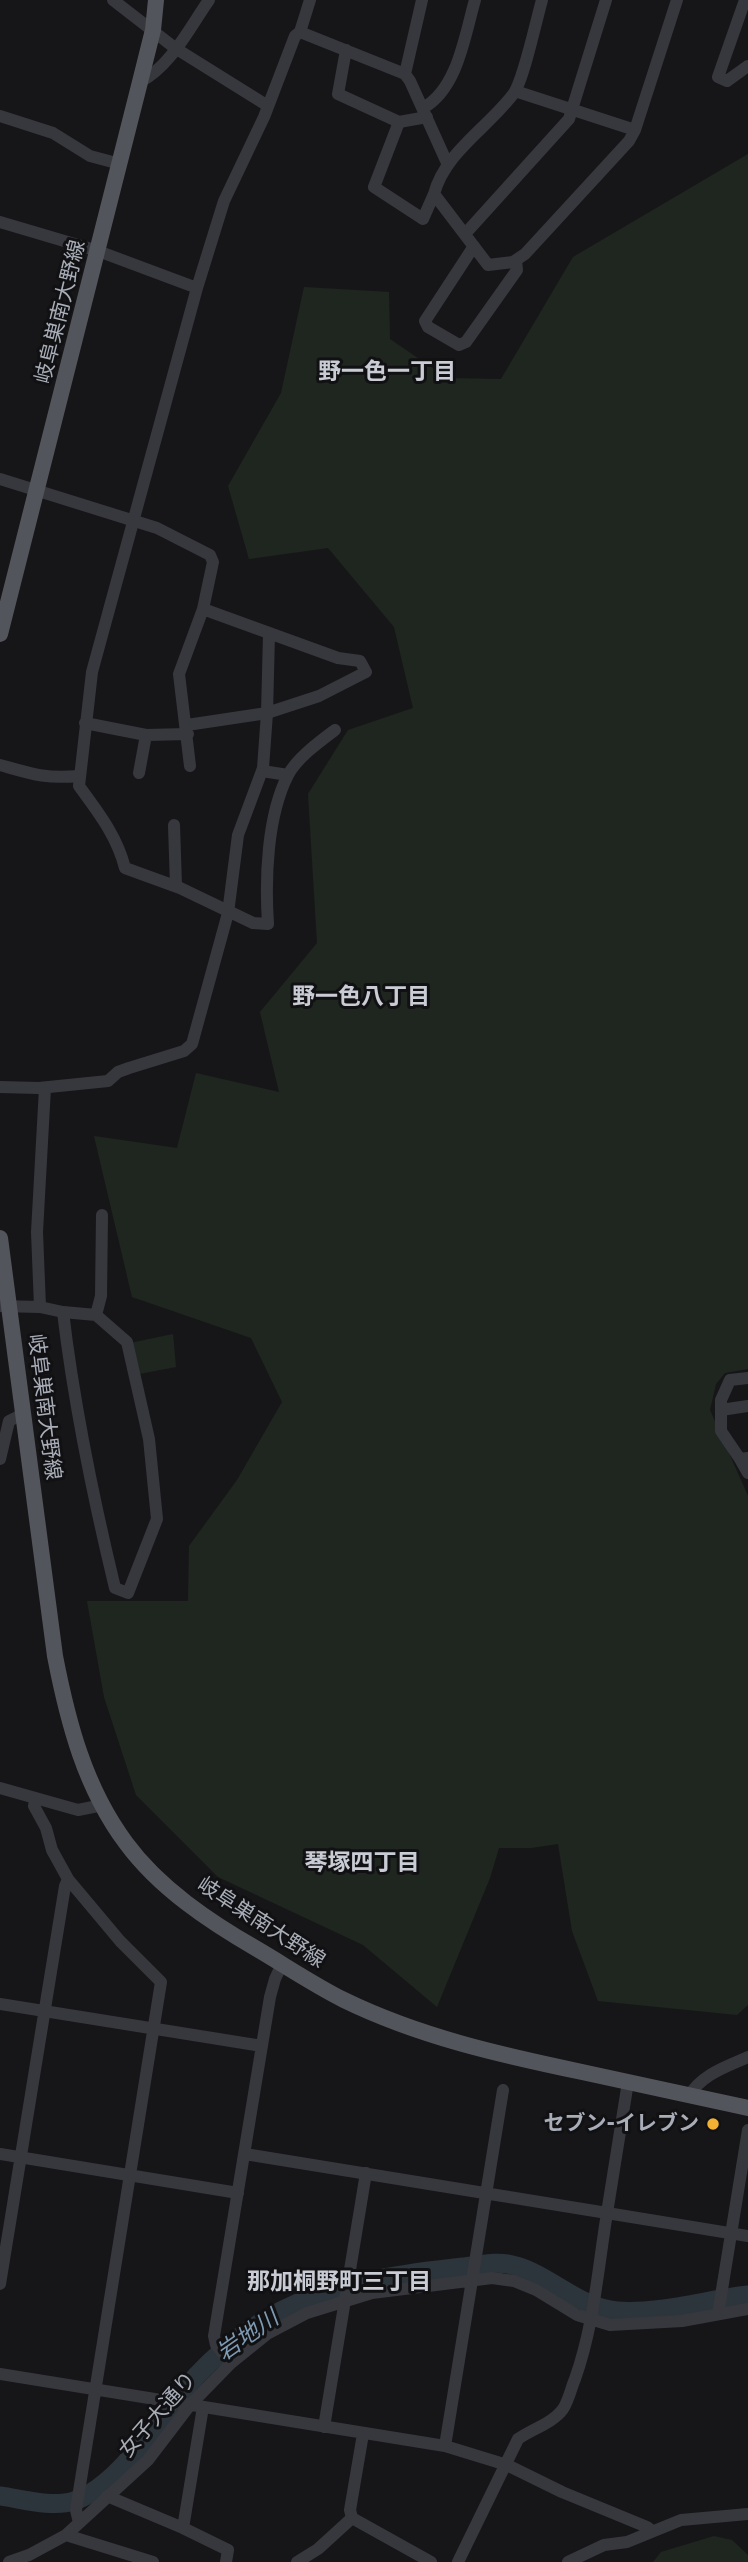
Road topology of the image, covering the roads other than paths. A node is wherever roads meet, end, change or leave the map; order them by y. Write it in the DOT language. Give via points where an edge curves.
graph roads {
  1 [pos="113,0"];
  2 [pos="156,0"];
  3 [pos="209,0"];
  4 [pos="310,0"];
  5 [pos="422,0"];
  6 [pos="475,0"];
  7 [pos="542,0"];
  8 [pos="606,0"];
  9 [pos="677,0"];
  10 [pos="745,0"];
  11 [pos="153,30"];
  12 [pos="300,32"];
  13 [pos="175,48"];
  14 [pos="346,50"];
  15 [pos="748,66"];
  16 [pos="405,74"];
  17 [pos="140,82"];
  18 [pos="515,91"];
  19 [pos="268,106"];
  20 [pos="574,109"];
  21 [pos="425,113"];
  22 [pos="0,116"];
  23 [pos="399,122"];
  24 [pos="635,130"];
  25 [pos="120,164"];
  26 [pos="448,165"];
  27 [pos="434,194"];
  28 [pos="0,222"];
  29 [pos="465,234"];
  30 [pos="474,246"];
  31 [pos="98,251"];
  32 [pos="516,260"];
  33 [pos="197,288"];
  34 [pos="0,479"];
  35 [pos="38,489"];
  36 [pos="132,520"];
  37 [pos="203,609"];
  38 [pos="0,634"];
  39 [pos="270,634"];
  40 [pos="267,713"];
  41 [pos="85,723"];
  42 [pos="188,729"];
  43 [pos="335,730"];
  44 [pos="146,735"];
  45 [pos="0,765"];
  46 [pos="190,766"];
  47 [pos="262,771"];
  48 [pos="139,773"];
  49 [pos="288,775"];
  50 [pos="79,776"];
  51 [pos="174,825"];
  52 [pos="176,887"];
  53 [pos="228,913"];
  54 [pos="0,1087"];
  55 [pos="45,1088"];
  56 [pos="102,1215"];
  57 [pos="0,1238"];
  58 [pos="5,1307"];
  59 [pos="40,1307"];
  60 [pos="63,1312"];
  61 [pos="96,1315"];
  62 [pos="748,1378"];
  63 [pos="748,1406"];
  64 [pos="721,1410"];
  65 [pos="23,1414"];
  66 [pos="0,1459"];
  67 [pos="744,1459"];
  68 [pos="748,1473"];
  69 [pos="0,1788"];
  70 [pos="36,1799"];
  71 [pos="103,1805"];
  72 [pos="68,1879"];
  73 [pos="282,1964"];
  74 [pos="0,2004"];
  75 [pos="45,2012"];
  76 [pos="153,2028"];
  77 [pos="262,2046"];
  78 [pos="748,2057"];
  79 [pos="628,2082"];
  80 [pos="503,2090"];
  81 [pos="689,2096"];
  82 [pos="748,2108"];
  83 [pos="748,2130"];
  84 [pos="0,2154"];
  85 [pos="244,2154"];
  86 [pos="21,2157"];
  87 [pos="366,2173"];
  88 [pos="129,2175"];
  89 [pos="239,2193"];
  90 [pos="486,2193"];
  91 [pos="607,2213"];
  92 [pos="730,2233"];
  93 [pos="748,2236"];
  94 [pos="473,2277"];
  95 [pos="0,2284"];
  96 [pos="346,2298"];
  97 [pos="748,2309"];
  98 [pos="718,2310"];
  99 [pos="591,2317"];
  100 [pos="229,2361"];
  101 [pos="0,2374"];
  102 [pos="95,2389"];
  103 [pos="192,2405"];
  104 [pos="324,2427"];
  105 [pos="363,2434"];
  106 [pos="445,2446"];
  107 [pos="507,2465"];
  108 [pos="107,2496"];
  109 [pos="748,2514"];
  110 [pos="78,2516"];
  111 [pos="352,2518"];
  112 [pos="183,2528"];
  113 [pos="652,2531"];
  114 [pos="66,2535"];
  115 [pos="9,2562"];
  116 [pos="153,2562"];
  117 [pos="226,2562"];
  118 [pos="297,2562"];
  119 [pos="431,2562"];
  120 [pos="458,2562"];
  121 [pos="568,2562"];
  1 -- 11 [label="street"];
  2 -- 11 [label="main road, 岐阜巣南大野線"];
  3 -- 13 [label="street"];
  4 -- 12 [label="street"];
  5 -- 16 [label="street"];
  6 -- 21 [label="street" via="450,78"];
  7 -- 18 [label="street"];
  8 -- 20 [label="street"];
  9 -- 24 [label="street"];
  10 -- 15 [label="street" via="718,77 727,81"];
  11 -- 13 [label="street"];
  11 -- 17 [label="main road, 岐阜巣南大野線"];
  12 -- 14 [label="street"];
  12 -- 19 [label="street"];
  13 -- 17 [label="street" via="152,76"];
  13 -- 19 [label="street"];
  14 -- 16 [label="street"];
  14 -- 23 [label="street" via="338,94"];
  16 -- 21 [label="street"];
  17 -- 25 [label="main road, 岐阜巣南大野線"];
  18 -- 20 [label="street"];
  18 -- 26 [label="street"];
  19 -- 33 [label="street" via="224,201"];
  20 -- 24 [label="street"];
  20 -- 29 [label="street"];
  21 -- 23 [label="street"];
  21 -- 26 [label="street"];
  22 -- 25 [label="street" via="53,133 90,156"];
  23 -- 27 [label="street" via="374,187 423,219"];
  24 -- 32 [label="street"];
  25 -- 31 [label="main road, 岐阜巣南大野線"];
  26 -- 27 [label="street"];
  27 -- 29 [label="street"];
  28 -- 31 [label="street"];
  29 -- 30 [label="street"];
  30 -- 32 [label="street" via="488,265"];
  30 -- 32 [label="street" via="425,321 459,345 466,342 517,270"];
  31 -- 33 [label="street"];
  31 -- 35 [label="main road, 岐阜巣南大野線"];
  33 -- 36 [label="street"];
  34 -- 35 [label="street"];
  35 -- 36 [label="street"];
  35 -- 38 [label="main road, 岐阜巣南大野線"];
  36 -- 37 [label="street" via="210,555 213,562"];
  36 -- 41 [label="street" via="92,672"];
  37 -- 39 [label="street"];
  37 -- 42 [label="street" via="179,674"];
  39 -- 40 [label="street"];
  39 -- 40 [label="street" via="360,661 366,671 319,696"];
  40 -- 42 [label="street"];
  40 -- 47 [label="street"];
  41 -- 44 [label="street"];
  41 -- 50 [label="street"];
  42 -- 44 [label="street"];
  42 -- 46 [label="street"];
  43 -- 49 [label="street"];
  44 -- 48 [label="street"];
  45 -- 50 [label="street" via="56,779"];
  47 -- 49 [label="street"];
  47 -- 53 [label="street" via="238,835"];
  49 -- 53 [label="street" via="269,849 268,925"];
  50 -- 52 [label="street" via="79,786 108,826 125,868"];
  51 -- 52 [label="street"];
  52 -- 53 [label="street"];
  53 -- 55 [label="street" via="191,1044 176,1054 117,1072 108,1081"];
  54 -- 55 [label="street"];
  55 -- 59 [label="street" via="37,1231"];
  56 -- 61 [label="street" via="101,1296"];
  57 -- 58 [label="main road, 岐阜巣南大野線"];
  58 -- 59 [label="street"];
  58 -- 65 [label="main road, 岐阜巣南大野線"];
  59 -- 60 [label="street"];
  60 -- 61 [label="street"];
  60 -- 61 [label="street" via="72,1386 106,1550 115,1588 128,1593 157,1519 149,1438 127,1342"];
  62 -- 64 [label="street" via="730,1380"];
  63 -- 64 [label="street"];
  64 -- 67 [label="street" via="721,1431"];
  65 -- 66 [label="street" via="9,1421"];
  65 -- 71 [label="main road, 岐阜巣南大野線" via="66,1713"];
  67 -- 68 [label="street"];
  69 -- 70 [label="street"];
  70 -- 71 [label="street" via="78,1810"];
  70 -- 72 [label="street" via="34,1806"];
  71 -- 73 [label="main road, 岐阜巣南大野線" via="126,1844 162,1882 230,1934"];
  72 -- 75 [label="street"];
  72 -- 76 [label="street" via="161,1982"];
  73 -- 77 [label="street" via="270,1997"];
  73 -- 79 [label="main road, 岐阜巣南大野線" via="343,2000 424,2032 466,2046"];
  74 -- 75 [label="street"];
  75 -- 76 [label="street"];
  75 -- 86 [label="street"];
  76 -- 77 [label="street"];
  76 -- 88 [label="street"];
  77 -- 85 [label="street"];
  78 -- 81 [label="street" via="706,2076"];
  79 -- 81 [label="main road, 岐阜巣南大野線"];
  79 -- 91 [label="street"];
  80 -- 90 [label="street"];
  81 -- 82 [label="main road, 岐阜巣南大野線"];
  83 -- 92 [label="street"];
  84 -- 86 [label="street"];
  85 -- 87 [label="street"];
  85 -- 89 [label="street"];
  86 -- 88 [label="street"];
  86 -- 95 [label="street"];
  87 -- 90 [label="street"];
  87 -- 96 [label="street"];
  88 -- 89 [label="street"];
  88 -- 102 [label="street"];
  89 -- 100 [label="street" via="214,2336"];
  90 -- 91 [label="street"];
  90 -- 94 [label="street"];
  91 -- 92 [label="street"];
  91 -- 99 [label="street"];
  92 -- 93 [label="street"];
  92 -- 98 [label="street"];
  94 -- 96 [label="street, 女子大通り"];
  94 -- 99 [label="street, 女子大通り" via="514,2281"];
  94 -- 106 [label="street"];
  96 -- 100 [label="street, 女子大通り" via="267,2333"];
  96 -- 104 [label="street"];
  97 -- 98 [label="street, 女子大通り"];
  98 -- 99 [label="street, 女子大通り" via="682,2321 622,2325"];
  99 -- 107 [label="street" via="580,2366 562,2410 518,2439"];
  100 -- 103 [label="street, 女子大通り"];
  101 -- 102 [label="street"];
  102 -- 103 [label="street"];
  102 -- 110 [label="street"];
  103 -- 104 [label="street"];
  103 -- 108 [label="street, 女子大通り" via="148,2460"];
  103 -- 112 [label="street"];
  104 -- 105 [label="street"];
  105 -- 106 [label="street"];
  105 -- 111 [label="street"];
  106 -- 107 [label="street"];
  107 -- 113 [label="street"];
  107 -- 120 [label="street"];
  108 -- 110 [label="street, 女子大通り"];
  108 -- 112 [label="street"];
  109 -- 113 [label="street" via="681,2520"];
  110 -- 114 [label="street, 女子大通り"];
  111 -- 118 [label="street"];
  111 -- 119 [label="street"];
  112 -- 117 [label="street" via="228,2550"];
  113 -- 121 [label="street"];
  114 -- 115 [label="street, 女子大通り"];
  114 -- 116 [label="street"];
}
